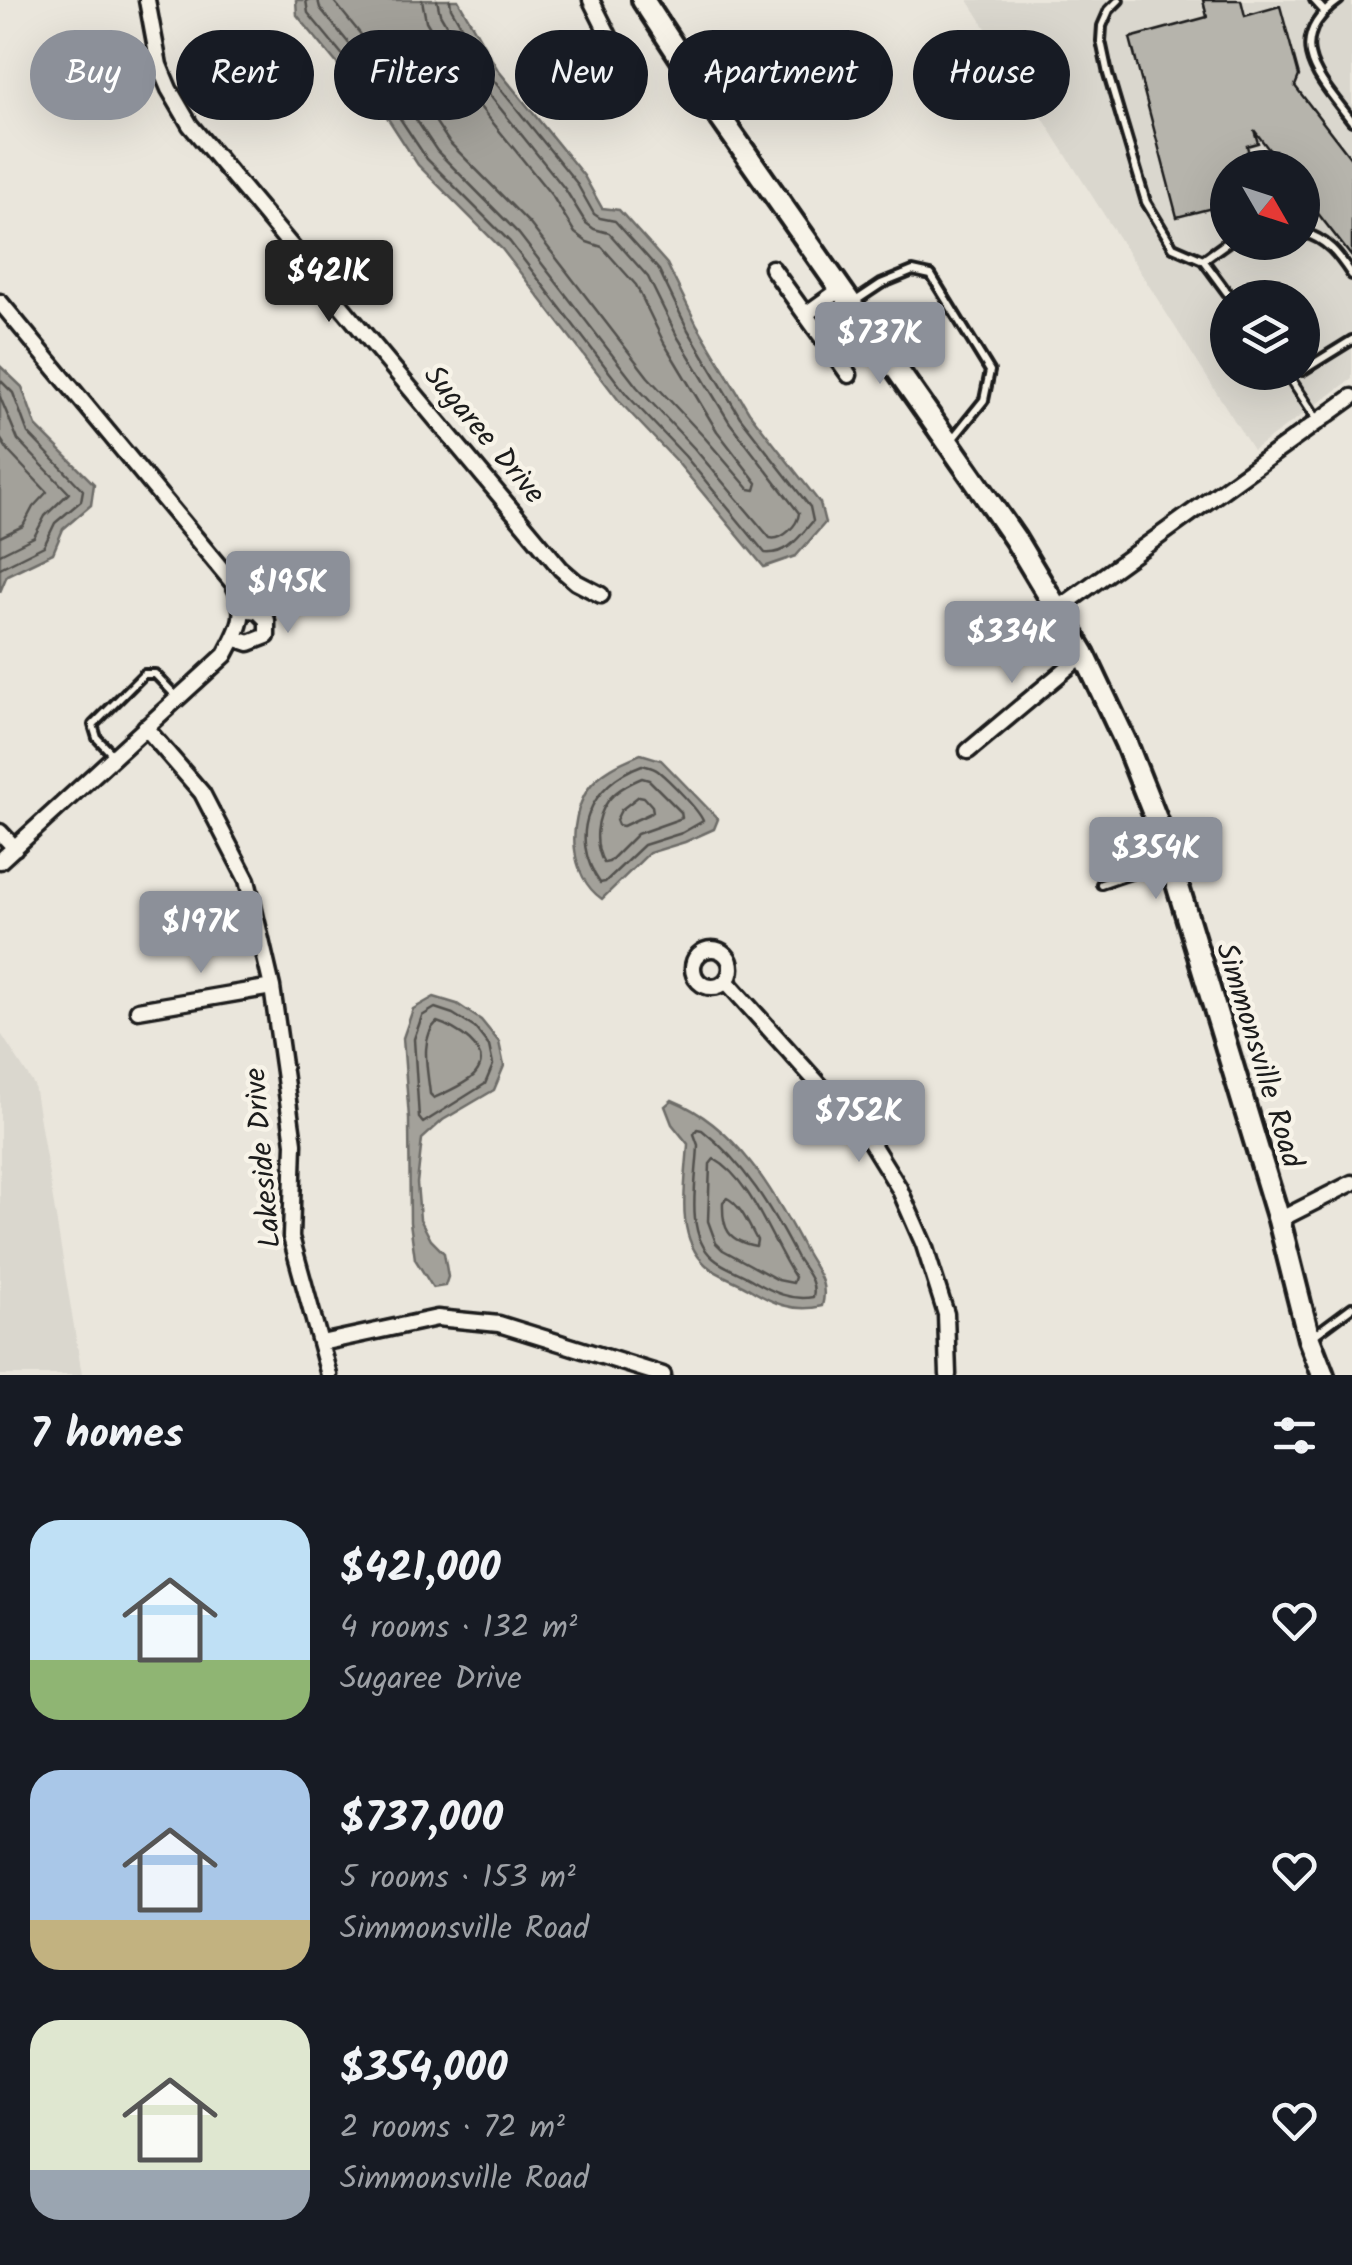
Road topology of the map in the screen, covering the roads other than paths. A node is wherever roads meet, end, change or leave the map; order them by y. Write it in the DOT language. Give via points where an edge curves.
graph roads {
  1 [pos="147,0"];
  2 [pos="591,0"];
  3 [pos="1119,0"];
  4 [pos="1314,0"];
  5 [pos="1338,0"];
  6 [pos="649,2"];
  7 [pos="1324,10"];
  8 [pos="606,30"];
  9 [pos="1352,121"];
  10 [pos="1320,240"];
  11 [pos="1210,254"];
  12 [pos="1203,260"];
  13 [pos="772,268"];
  14 [pos="1352,274"];
  15 [pos="1217,280"];
  16 [pos="846,296"];
  17 [pos="0,302"];
  18 [pos="806,314"];
  19 [pos="1352,340"];
  20 [pos="1320,360"];
  21 [pos="849,375"];
  22 [pos="1298,390"];
  23 [pos="1352,397"];
  24 [pos="1318,420"];
  25 [pos="949,442"];
  26 [pos="601,595"];
  27 [pos="242,609"];
  28 [pos="1058,609"];
  29 [pos="234,638"];
  30 [pos="1084,654"];
  31 [pos="178,698"];
  32 [pos="145,727"];
  33 [pos="968,751"];
  34 [pos="114,756"];
  35 [pos="0,832"];
  36 [pos="15,848"];
  37 [pos="1170,861"];
  38 [pos="0,862"];
  39 [pos="1101,884"];
  40 [pos="726,982"];
  41 [pos="272,987"];
  42 [pos="138,1010"];
  43 [pos="1352,1183"];
  44 [pos="1279,1220"];
  45 [pos="1352,1307"];
  46 [pos="1310,1339"];
  47 [pos="321,1343"];
  48 [pos="330,1375"];
  49 [pos="663,1375"];
  50 [pos="948,1375"];
  51 [pos="1323,1375"];
  1 -- 26 [label="street, Sugaree Drive" via="160,65 190,125 561,569"];
  2 -- 8 [label="street"];
  3 -- 12 [label="lane" via="1109,10 1101,41 1146,202 1173,247"];
  4 -- 7 [label="lane"];
  5 -- 7 [label="lane"];
  6 -- 16 [label="street, Simmonsville Road" via="713,108"];
  7 -- 9 [label="lane" via="1308,40 1309,56"];
  10 -- 14 [label="lane"];
  11 -- 12 [label="lane"];
  12 -- 15 [label="lane"];
  13 -- 18 [label="street"];
  16 -- 18 [label="street"];
  16 -- 25 [label="street, Simmonsville Road"];
  16 -- 25 [label="lane" via="913,271 931,274 990,371 984,400"];
  17 -- 27 [label="street" via="234,583"];
  18 -- 21 [label="street"];
  19 -- 20 [label="lane"];
  22 -- 24 [label="lane"];
  23 -- 24 [label="street"];
  24 -- 28 [label="street"];
  25 -- 28 [label="street, Simmonsville Road"];
  27 -- 29 [label="street"];
  27 -- 29 [label="street" via="267,620 266,636 249,644"];
  28 -- 30 [label="street, Simmonsville Road"];
  29 -- 31 [label="street" via="225,655"];
  30 -- 33 [label="street"];
  30 -- 37 [label="street, Simmonsville Road"];
  31 -- 32 [label="street"];
  31 -- 34 [label="lane" via="155,674 144,674 94,724"];
  32 -- 34 [label="street"];
  32 -- 41 [label="street, Lakeside Drive" via="202,792 247,880"];
  34 -- 36 [label="street"];
  35 -- 36 [label="street"];
  36 -- 38 [label="street"];
  37 -- 39 [label="lane"];
  37 -- 44 [label="street, Simmonsville Road"];
  40 -- 50 [label="street" via="870,1141 899,1188 946,1314"];
  41 -- 42 [label="street"];
  41 -- 47 [label="street, Lakeside Drive" via="294,1142 292,1237"];
  43 -- 44 [label="street"];
  44 -- 46 [label="street, Simmonsville Road"];
  45 -- 46 [label="lane"];
  46 -- 51 [label="street, Simmonsville Road"];
  47 -- 48 [label="street, Lakeside Drive"];
  47 -- 49 [label="street" via="437,1318 499,1324"];
}
